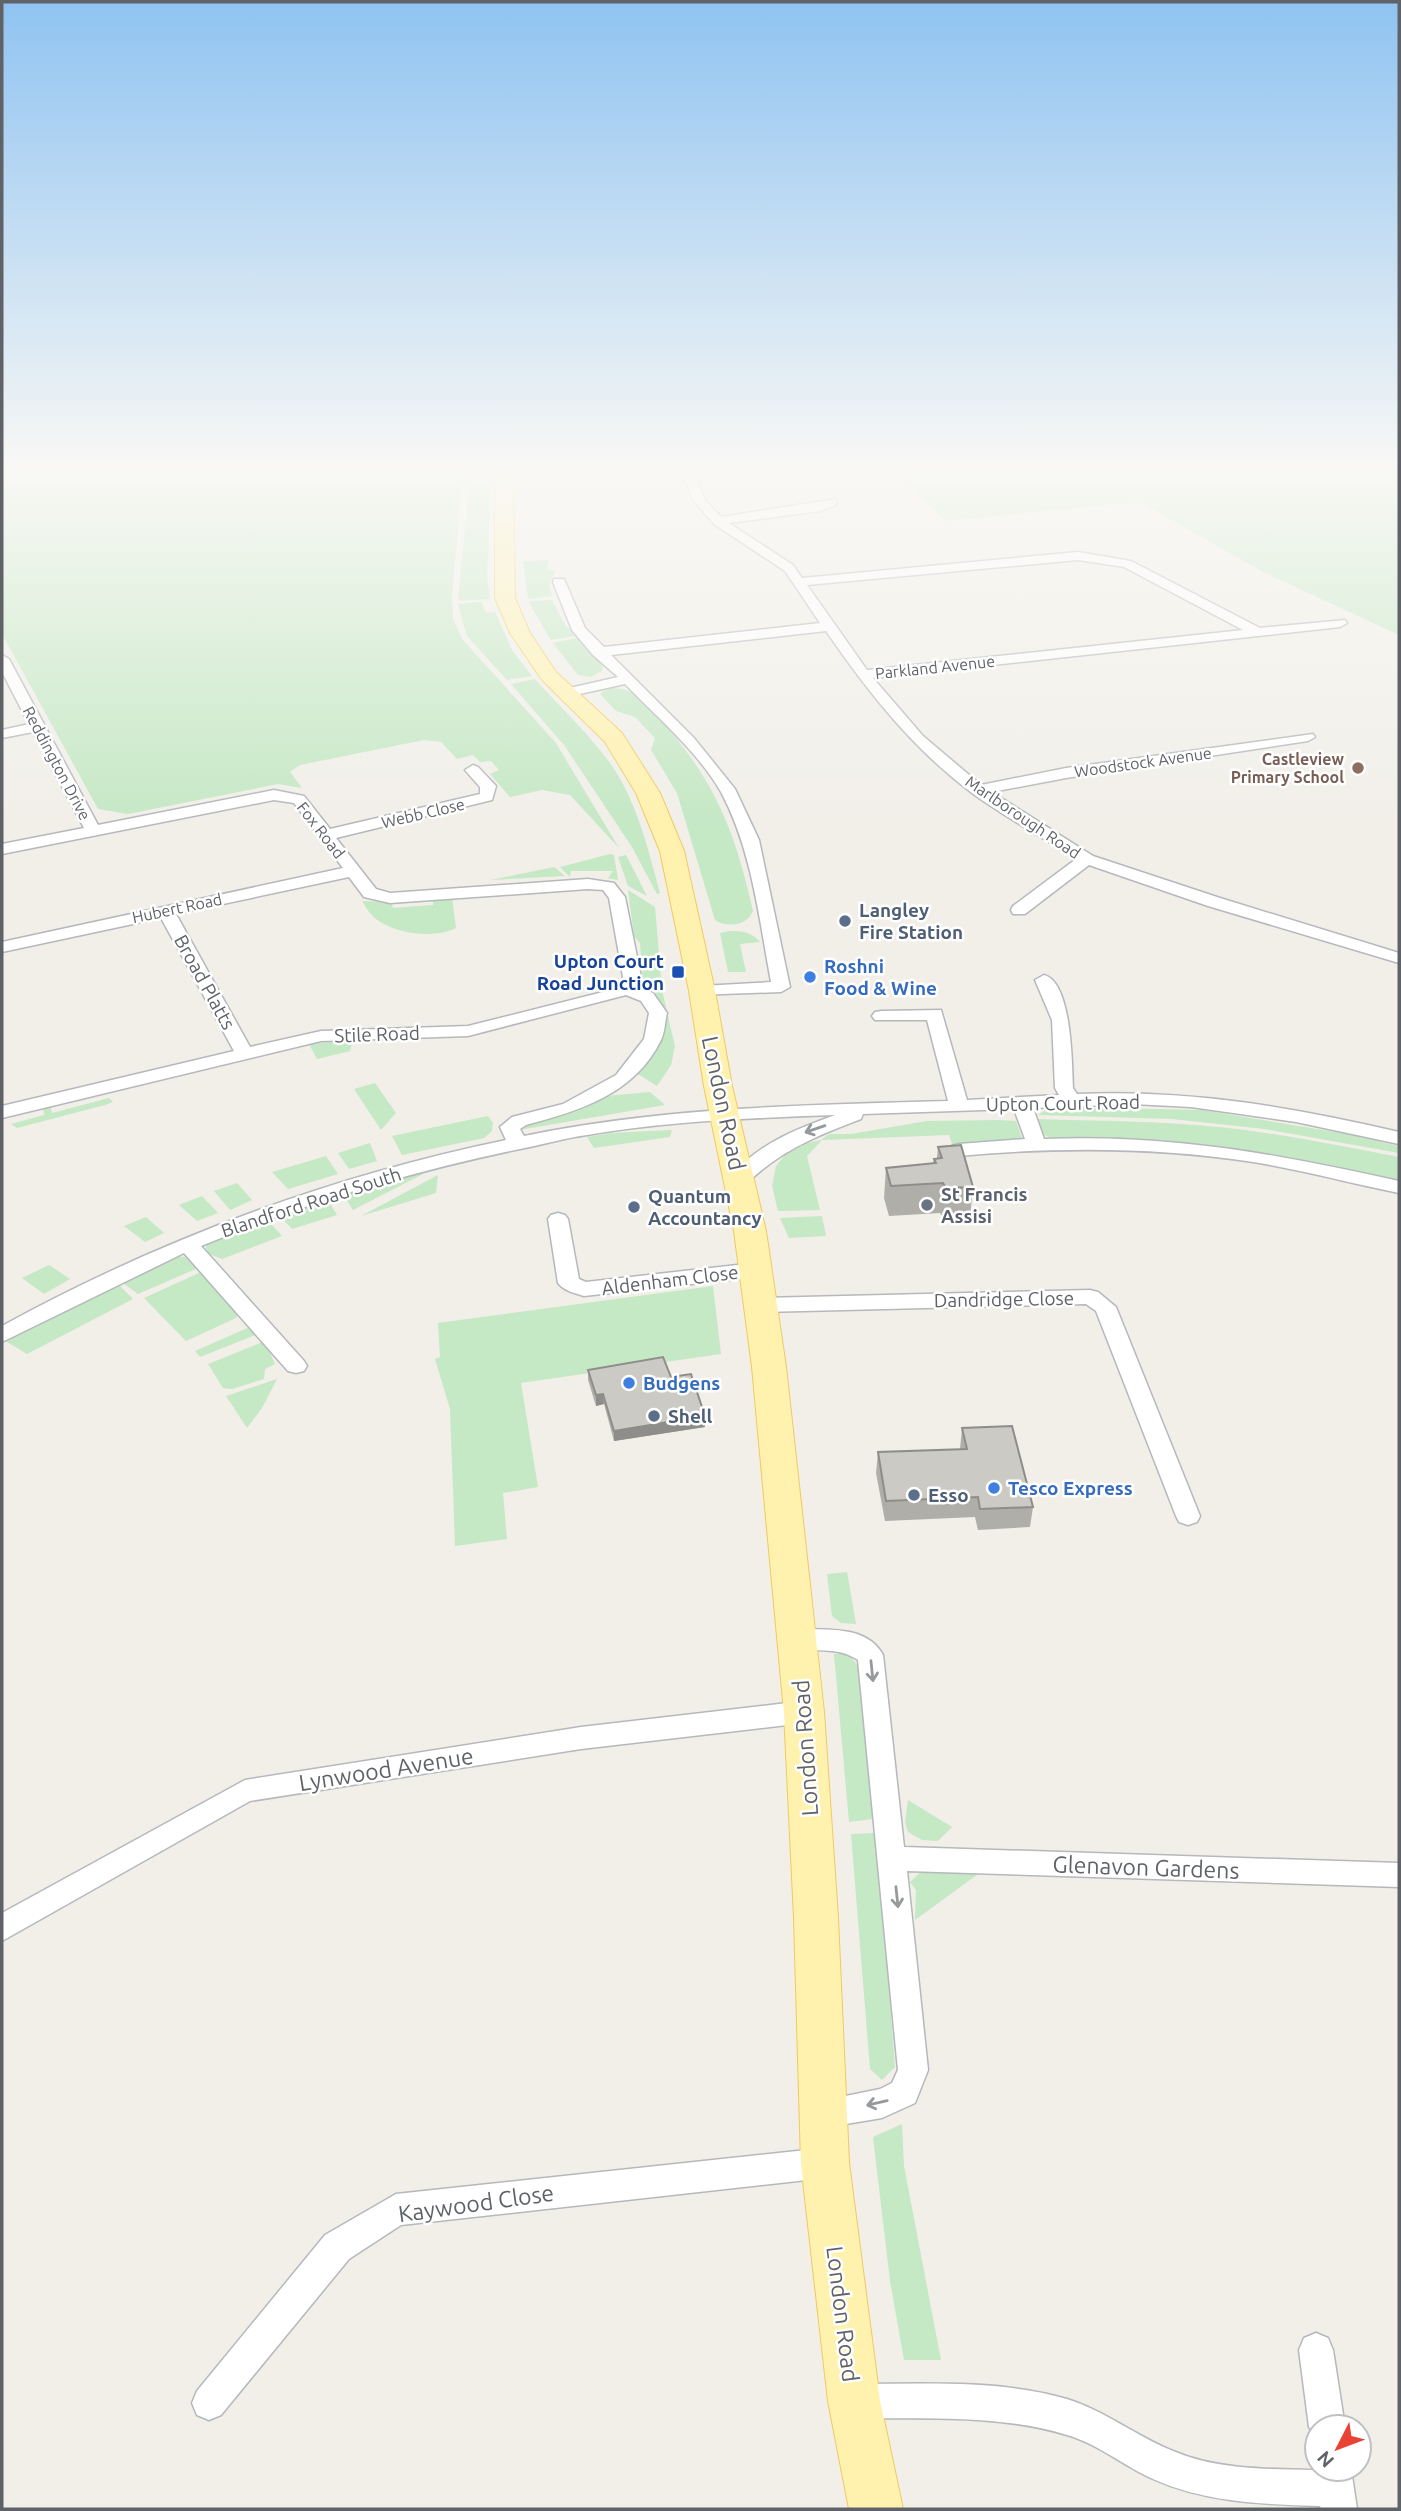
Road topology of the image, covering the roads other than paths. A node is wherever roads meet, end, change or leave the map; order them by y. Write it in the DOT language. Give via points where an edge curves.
graph roads {
  1 [pos="505,589"];
  2 [pos="562,589"];
  3 [pos="807,589"];
  4 [pos="1174,589"];
  5 [pos="1340,623"];
  6 [pos="830,626"];
  7 [pos="1258,632"];
  8 [pos="598,652"];
  9 [pos="2,659"];
  10 [pos="863,675"];
  11 [pos="630,680"];
  12 [pos="566,693"];
  13 [pos="38,727"];
  14 [pos="2,734"];
  15 [pos="1308,737"];
  16 [pos="473,770"];
  17 [pos="978,790"];
  18 [pos="93,831"];
  19 [pos="327,835"];
  20 [pos="2,849"];
  21 [pos="1087,859"];
  22 [pos="352,871"];
  23 [pos="165,910"];
  24 [pos="1018,910"];
  25 [pos="2,947"];
  26 [pos="1399,958"];
  27 [pos="1044,980"];
  28 [pos="626,989"];
  29 [pos="702,991"];
  30 [pos="881,1016"];
  31 [pos="244,1053"];
  32 [pos="1071,1099"];
  33 [pos="1021,1102"];
  34 [pos="960,1106"];
  35 [pos="880,1107"];
  36 [pos="2,1112"];
  37 [pos="724,1114"];
  38 [pos="1399,1138"];
  39 [pos="1036,1142"];
  40 [pos="517,1144"];
  41 [pos="959,1150"];
  42 [pos="740,1180"];
  43 [pos="1399,1187"];
  44 [pos="558,1219"];
  45 [pos="188,1244"];
  46 [pos="757,1287"];
  47 [pos="2,1335"];
  48 [pos="296,1366"];
  49 [pos="1188,1516"];
  50 [pos="797,1639"];
  51 [pos="804,1712"];
  52 [pos="893,1859"];
  53 [pos="1399,1875"];
  54 [pos="2,1928"];
  55 [pos="822,2112"];
  56 [pos="825,2163"];
  57 [pos="1317,2350"];
  58 [pos="854,2401"];
  59 [pos="209,2403"];
  60 [pos="1325,2413"];
  61 [pos="1336,2489"];
  62 [pos="876,2509"];
  1 -- 12 [label="main road, London Road" via="520,633"];
  2 -- 8 [label="street" via="579,630"];
  3 -- 6 [label="street, Marlborough Road"];
  4 -- 7 [label="street"];
  5 -- 7 [label="street, Parkland Avenue"];
  6 -- 8 [label="street"];
  6 -- 10 [label="street, Marlborough Road"];
  7 -- 10 [label="street, Parkland Avenue"];
  8 -- 11 [label="street"];
  9 -- 13 [label="street, Reddington Drive"];
  10 -- 17 [label="street, Marlborough Road" via="919,739"];
  11 -- 12 [label="street"];
  11 -- 29 [label="street" via="689,741 727,789 751,840 781,987"];
  12 -- 29 [label="main road, London Road" via="614,738 649,793 672,851"];
  13 -- 14 [label="street"];
  13 -- 18 [label="street, Reddington Drive"];
  15 -- 17 [label="street, Woodstock Avenue"];
  16 -- 19 [label="street, Webb Close" via="488,786 487,797"];
  17 -- 21 [label="street, Marlborough Road"];
  18 -- 19 [label="street, Fox Road" via="274,794 299,799"];
  18 -- 20 [label="street, Fox Road"];
  19 -- 22 [label="street, Fox Road"];
  21 -- 24 [label="street"];
  21 -- 26 [label="street, Marlborough Road"];
  22 -- 23 [label="street, Hubert Road"];
  22 -- 28 [label="street, Fox Road" via="370,893 390,898 608,886 617,897 632,977"];
  23 -- 25 [label="street, Hubert Road"];
  23 -- 31 [label="street, Broad Platts"];
  27 -- 32 [label="street" via="1062,1020 1064,1088"];
  28 -- 31 [label="street, Stile Road" via="468,1031 321,1036"];
  28 -- 40 [label="street" via="654,1005 658,1013 653,1039 622,1079 570,1108 510,1127"];
  29 -- 37 [label="main road, London Road"];
  30 -- 34 [label="street" via="935,1014"];
  31 -- 36 [label="street, Stile Road"];
  32 -- 33 [label="street, Upton Court Road"];
  32 -- 38 [label="street, Upton Court Road" via="1190,1101"];
  33 -- 34 [label="street, Upton Court Road"];
  33 -- 39 [label="street"];
  34 -- 35 [label="street, Upton Court Road"];
  35 -- 37 [label="street, Upton Court Road"];
  35 -- 42 [label="street, one-way" via="782,1143"];
  37 -- 40 [label="street, Blandford Road South" via="596,1127"];
  37 -- 42 [label="main road, London Road"];
  39 -- 41 [label="street, Upton Court Road"];
  39 -- 43 [label="street, Upton Court Road" via="1232,1153"];
  40 -- 45 [label="street, Blandford Road South" via="369,1179"];
  42 -- 46 [label="main road, London Road"];
  44 -- 46 [label="street, Aldenham Close" via="569,1283 584,1289"];
  45 -- 47 [label="street, Blandford Road South" via="58,1303"];
  45 -- 48 [label="street"];
  46 -- 49 [label="street, Dandridge Close" via="1090,1297 1105,1307"];
  46 -- 50 [label="main road, London Road"];
  50 -- 51 [label="main road, London Road"];
  50 -- 52 [label="street, one-way" via="850,1641 870,1656"];
  51 -- 54 [label="street, Lynwood Avenue" via="581,1738 245,1791"];
  51 -- 55 [label="main road, London Road"];
  52 -- 53 [label="street, Glenavon Gardens"];
  52 -- 55 [label="street, one-way" via="913,2070 904,2093 882,2103"];
  55 -- 56 [label="main road, London Road"];
  56 -- 58 [label="main road, London Road"];
  56 -- 59 [label="street, Kaywood Close" via="396,2210 337,2247"];
  57 -- 60 [label="street"];
  58 -- 61 [label="street" via="995,2402 1067,2417 1166,2466 1210,2481"];
  58 -- 62 [label="main road, London Road"];
}
